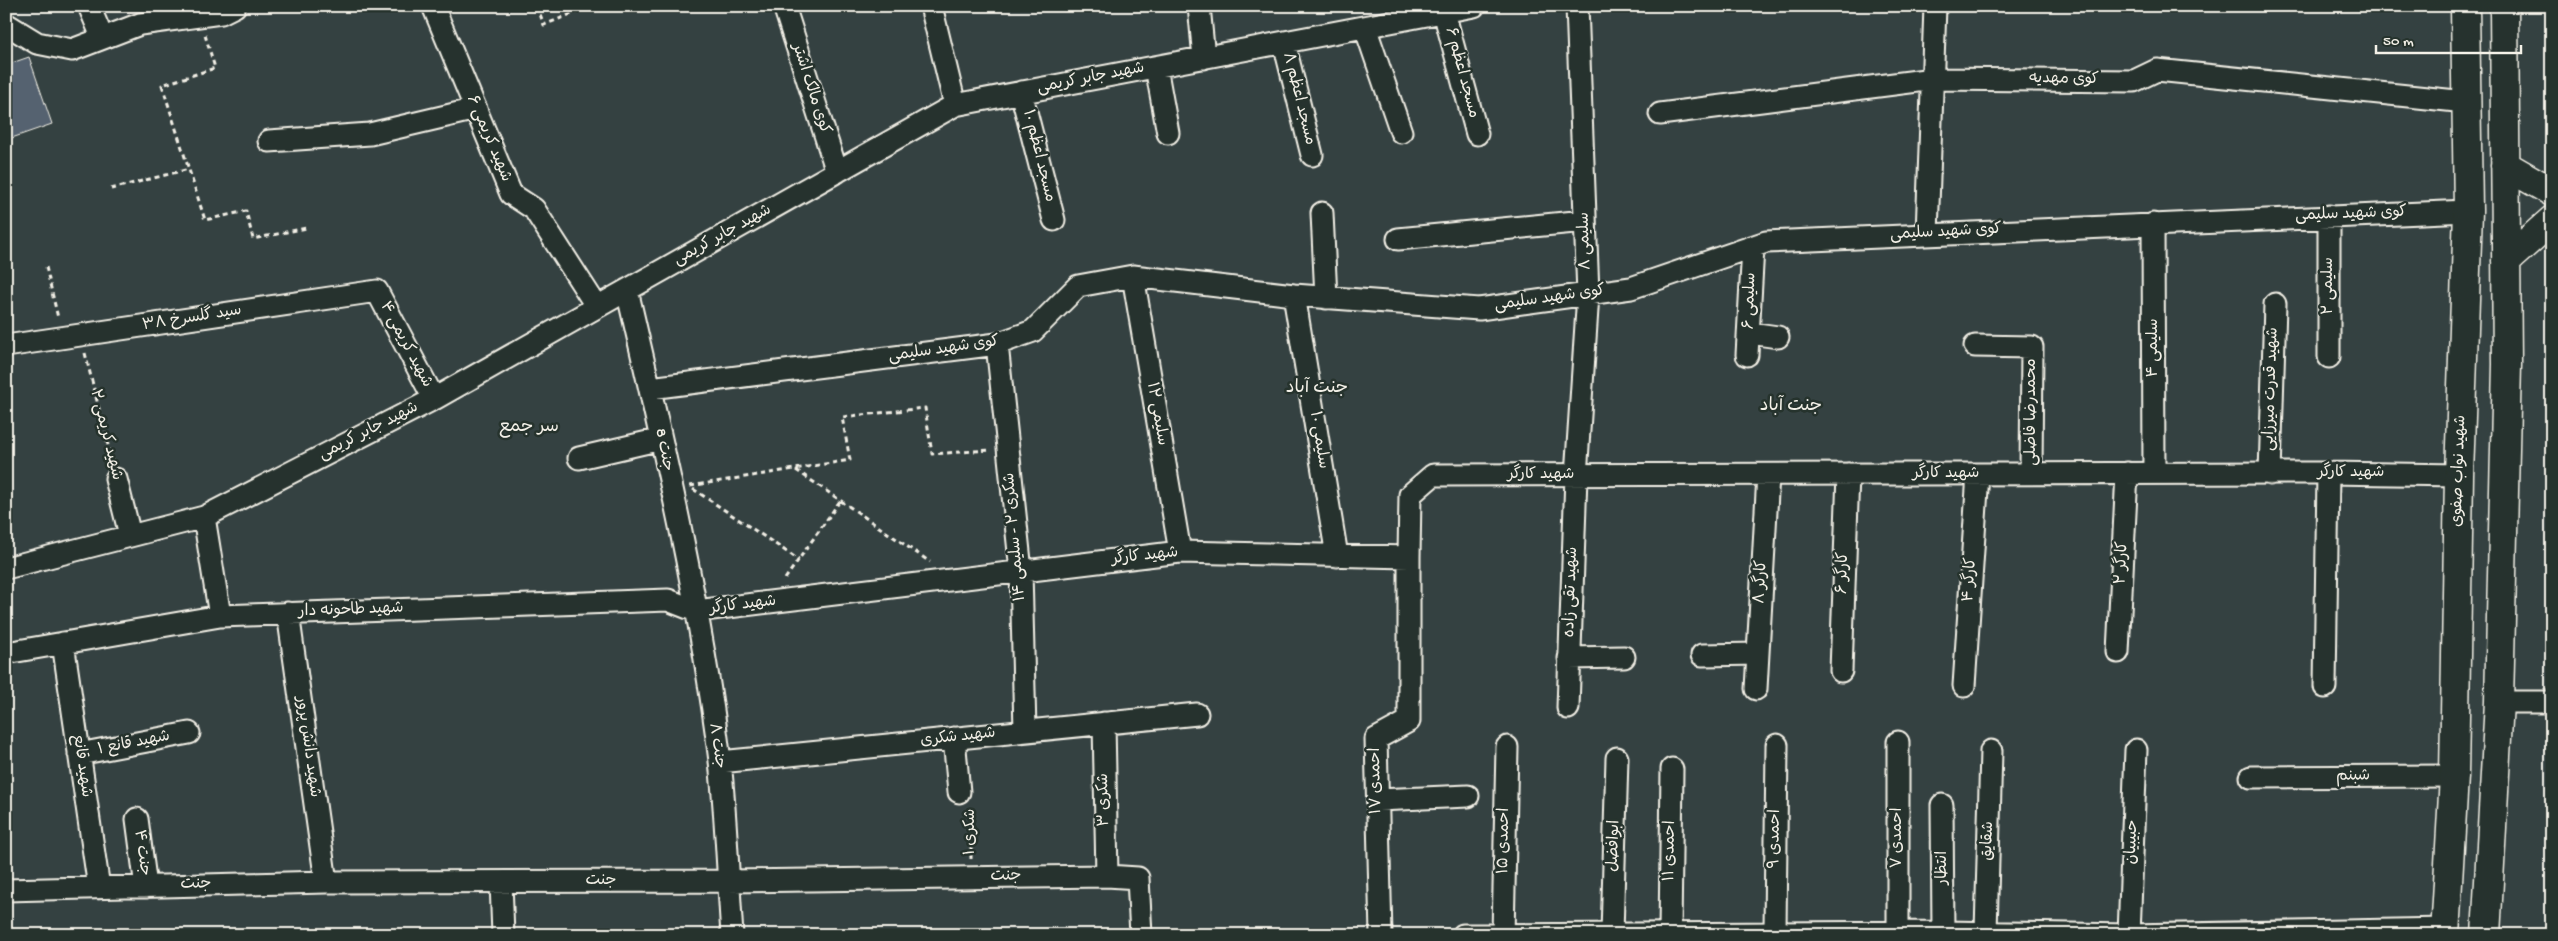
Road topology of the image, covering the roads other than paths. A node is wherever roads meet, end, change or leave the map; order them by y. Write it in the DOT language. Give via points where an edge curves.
graph roads {
  1 [pos="89,6"];
  2 [pos="235,6"];
  3 [pos="433,6"];
  4 [pos="784,6"];
  5 [pos="931,6"];
  6 [pos="1199,6"];
  7 [pos="1474,6"];
  8 [pos="1577,6"];
  9 [pos="1935,6"];
  10 [pos="2465,6"];
  11 [pos="2504,6"];
  12 [pos="1444,12"];
  13 [pos="6,24"];
  14 [pos="1365,27"];
  15 [pos="102,37"];
  16 [pos="1284,43"];
  17 [pos="1204,58"];
  18 [pos="1156,67"];
  19 [pos="1933,78"];
  20 [pos="1021,92"];
  21 [pos="2466,102"];
  22 [pos="955,105"];
  23 [pos="476,109"];
  24 [pos="1660,114"];
  25 [pos="1400,132"];
  26 [pos="1168,133"];
  27 [pos="1477,134"];
  28 [pos="270,141"];
  29 [pos="1312,155"];
  30 [pos="2505,164"];
  31 [pos="837,172"];
  32 [pos="2552,192"];
  33 [pos="2468,211"];
  34 [pos="1322,213"];
  35 [pos="2329,216"];
  36 [pos="1054,220"];
  37 [pos="2552,220"];
  38 [pos="1585,221"];
  39 [pos="2153,224"];
  40 [pos="1927,234"];
  41 [pos="1398,239"];
  42 [pos="1753,247"];
  43 [pos="2506,262"];
  44 [pos="1133,276"];
  45 [pos="627,290"];
  46 [pos="377,291"];
  47 [pos="1588,294"];
  48 [pos="1294,295"];
  49 [pos="1326,298"];
  50 [pos="2275,304"];
  51 [pos="596,307"];
  52 [pos="1750,333"];
  53 [pos="1778,337"];
  54 [pos="997,344"];
  55 [pos="6,346"];
  56 [pos="1975,346"];
  57 [pos="1747,355"];
  58 [pos="2329,356"];
  59 [pos="650,388"];
  60 [pos="434,399"];
  61 [pos="661,439"];
  62 [pos="578,458"];
  63 [pos="2127,473"];
  64 [pos="2154,473"];
  65 [pos="2328,473"];
  66 [pos="1848,474"];
  67 [pos="1978,474"];
  68 [pos="2031,474"];
  69 [pos="2270,474"];
  70 [pos="1768,475"];
  71 [pos="2459,475"];
  72 [pos="1576,476"];
  73 [pos="116,479"];
  74 [pos="204,517"];
  75 [pos="130,535"];
  76 [pos="1180,552"];
  77 [pos="1337,556"];
  78 [pos="1410,557"];
  79 [pos="6,568"];
  80 [pos="1021,571"];
  81 [pos="696,612"];
  82 [pos="288,613"];
  83 [pos="220,616"];
  84 [pos="63,643"];
  85 [pos="2118,652"];
  86 [pos="6,653"];
  87 [pos="1758,654"];
  88 [pos="1702,655"];
  89 [pos="1624,657"];
  90 [pos="1569,658"];
  91 [pos="1841,671"];
  92 [pos="1964,686"];
  93 [pos="2325,687"];
  94 [pos="1756,689"];
  95 [pos="2499,702"];
  96 [pos="2552,702"];
  97 [pos="1568,708"];
  98 [pos="1197,714"];
  99 [pos="1104,723"];
  100 [pos="1025,731"];
  101 [pos="189,733"];
  102 [pos="954,738"];
  103 [pos="1898,742"];
  104 [pos="1777,745"];
  105 [pos="1507,747"];
  106 [pos="1991,750"];
  107 [pos="2136,750"];
  108 [pos="79,754"];
  109 [pos="1617,758"];
  110 [pos="720,762"];
  111 [pos="1672,769"];
  112 [pos="2454,776"];
  113 [pos="2251,778"];
  114 [pos="959,792"];
  115 [pos="1468,796"];
  116 [pos="1378,800"];
  117 [pos="1942,805"];
  118 [pos="137,819"];
  119 [pos="1107,876"];
  120 [pos="728,881"];
  121 [pos="326,882"];
  122 [pos="500,882"];
  123 [pos="146,887"];
  124 [pos="99,888"];
  125 [pos="6,890"];
  126 [pos="1775,932"];
  127 [pos="1943,932"];
  128 [pos="1986,932"];
  129 [pos="2445,932"];
  130 [pos="1670,933"];
  131 [pos="1898,933"];
  132 [pos="1502,934"];
  133 [pos="1612,934"];
  134 [pos="1725,934"];
  135 [pos="2490,934"];
  136 [pos="503,935"];
  137 [pos="732,935"];
  138 [pos="1141,935"];
  139 [pos="1381,935"];
  140 [pos="1463,935"];
  141 [pos="2130,935"];
  1 -- 15 [label="street"];
  2 -- 15 [label="street" via="221,12 140,24"];
  3 -- 23 [label="street, شهید کریمی ۶"];
  4 -- 31 [label="street, کوی مالک اشتر"];
  5 -- 22 [label="street"];
  6 -- 17 [label="street"];
  7 -- 12 [label="street, شهید جابر کریمی"];
  8 -- 38 [label="street, سلیمی ۸"];
  9 -- 19 [label="street"];
  10 -- 21 [label="main road, شهید نواب صفوی"];
  11 -- 30 [label="main road"];
  12 -- 14 [label="street, شهید جابر کریمی"];
  12 -- 27 [label="street, مسجد اعظم ۶"];
  13 -- 15 [label="street" via="37,43 72,50"];
  14 -- 16 [label="street, شهید جابر کریمی"];
  14 -- 25 [label="street"];
  16 -- 17 [label="street, شهید جابر کریمی"];
  16 -- 29 [label="street, مسجد اعظم ۸"];
  17 -- 18 [label="street, شهید جابر کریمی"];
  18 -- 20 [label="street, شهید جابر کریمی"];
  18 -- 26 [label="street"];
  19 -- 21 [label="street, کوی مهدیه" via="2134,81 2157,70"];
  19 -- 24 [label="street, کوی مهدیه"];
  19 -- 40 [label="street"];
  20 -- 22 [label="street, شهید جابر کریمی"];
  20 -- 36 [label="street, مسجد اعظم ۱۰"];
  21 -- 33 [label="main road, شهید نواب صفوی"];
  22 -- 31 [label="street, شهید جابر کریمی"];
  23 -- 28 [label="street" via="370,134"];
  23 -- 51 [label="street, شهید کریمی ۶" via="511,194 534,209"];
  30 -- 32 [label="main road"];
  30 -- 43 [label="main road"];
  31 -- 45 [label="street, شهید جابر کریمی"];
  33 -- 35 [label="street, کوی شهید سلیمی"];
  33 -- 71 [label="main road, شهید نواب صفوی"];
  34 -- 49 [label="street"];
  35 -- 39 [label="street, کوی شهید سلیمی"];
  35 -- 58 [label="street, سلیمی ۲"];
  37 -- 43 [label="main road"];
  38 -- 41 [label="street"];
  38 -- 47 [label="street, سلیمی ۸"];
  39 -- 40 [label="street, کوی شهید سلیمی"];
  39 -- 64 [label="street, سلیمی ۴"];
  40 -- 42 [label="street, کوی شهید سلیمی" via="1766,242"];
  42 -- 47 [label="street, کوی شهید سلیمی" via="1631,288"];
  42 -- 52 [label="street, سلیمی ۶"];
  43 -- 95 [label="main road"];
  44 -- 48 [label="street, کوی شهید سلیمی"];
  44 -- 54 [label="street, کوی شهید سلیمی" via="1078,286 1033,331"];
  44 -- 76 [label="street, سلیمی ۱۲"];
  45 -- 51 [label="street, شهید جابر کریمی"];
  45 -- 59 [label="street, جنت 8"];
  46 -- 55 [label="street, سید گلسرخ ۳۸"];
  46 -- 60 [label="street, شهید کریمی ۴"];
  47 -- 49 [label="street, کوی شهید سلیمی" via="1479,310"];
  47 -- 72 [label="street, سلیمی ۸"];
  48 -- 49 [label="street, کوی شهید سلیمی"];
  48 -- 77 [label="street, سلیمی ۱۰"];
  50 -- 69 [label="street, شهید قدرت میرزایی"];
  51 -- 60 [label="street, شهید جابر کریمی"];
  52 -- 53 [label="street"];
  52 -- 57 [label="street, سلیمی ۶"];
  54 -- 59 [label="street, کوی شهید سلیمی"];
  54 -- 80 [label="street, شکری ۲ - سلیمی ۱۴"];
  56 -- 68 [label="street, محمدرضا فاضلی" via="2032,347"];
  59 -- 61 [label="street, جنت 8"];
  60 -- 74 [label="street, شهید جابر کریمی"];
  61 -- 62 [label="street"];
  61 -- 81 [label="street, جنت 8"];
  63 -- 64 [label="street, شهید کارگر"];
  63 -- 68 [label="street, شهید کارگر"];
  63 -- 85 [label="street, کارگر ۲"];
  64 -- 69 [label="street, شهید کارگر"];
  65 -- 69 [label="street, شهید کارگر"];
  65 -- 71 [label="street, شهید کارگر"];
  65 -- 93 [label="street"];
  66 -- 67 [label="street, شهید کارگر"];
  66 -- 70 [label="street, شهید کارگر"];
  66 -- 91 [label="street, کارگر ۶"];
  67 -- 68 [label="street, شهید کارگر"];
  67 -- 92 [label="street, کارگر ۴"];
  70 -- 72 [label="street, شهید کارگر"];
  70 -- 87 [label="street, کارگر ۸"];
  71 -- 112 [label="main road, شهید نواب صفوی"];
  72 -- 78 [label="street, شهید کارگر" via="1433,475 1410,495"];
  72 -- 90 [label="street, شهید تقی زاده"];
  73 -- 75 [label="street, شهید کریمی ۲"];
  74 -- 75 [label="street, شهید جابر کریمی"];
  74 -- 83 [label="street"];
  75 -- 79 [label="street, شهید جابر کریمی"];
  76 -- 77 [label="street, شهید کارگر"];
  76 -- 80 [label="street, شهید کارگر"];
  77 -- 78 [label="street, شهید کارگر"];
  78 -- 116 [label="street, احمدی ۱۷" via="1409,721 1376,739"];
  80 -- 81 [label="street, شهید کارگر"];
  80 -- 100 [label="street, شکری ۲ - سلیمی ۱۴"];
  81 -- 82 [label="street, شهيد طاحونه دار" via="668,600"];
  81 -- 110 [label="street, جنت ۸"];
  82 -- 83 [label="street, شهيد طاحونه دار"];
  82 -- 121 [label="street, شهید دانش پرور"];
  83 -- 84 [label="street, شهيد طاحونه دار"];
  84 -- 86 [label="street, شهيد طاحونه دار"];
  84 -- 108 [label="street, شهید قانع"];
  87 -- 88 [label="street"];
  87 -- 94 [label="street, کارگر ۸"];
  89 -- 90 [label="street"];
  90 -- 97 [label="street, شهید تقی زاده"];
  95 -- 96 [label="street"];
  95 -- 135 [label="main road"];
  98 -- 99 [label="street, شهید شکری"];
  99 -- 100 [label="street, شهید شکری"];
  99 -- 119 [label="street, شکری ۳"];
  100 -- 102 [label="street, شهید شکری"];
  101 -- 108 [label="street, شهید قانع ۱"];
  102 -- 110 [label="street, شهید شکری"];
  102 -- 114 [label="street, شکری ۱"];
  103 -- 131 [label="street, احمدی ۷"];
  104 -- 126 [label="street, احمدی ۹"];
  105 -- 132 [label="street, احمدی ۱۵"];
  106 -- 128 [label="street, شقایق"];
  107 -- 141 [label="street, حبیبیان"];
  108 -- 124 [label="street, شهید قانع"];
  109 -- 133 [label="street, ابوافضل"];
  110 -- 120 [label="street, جنت ۸"];
  111 -- 130 [label="street, احمدی ۱۱"];
  112 -- 113 [label="street, شبنم"];
  112 -- 129 [label="main road, شهید نواب صفوی"];
  115 -- 116 [label="street"];
  116 -- 139 [label="street, احمدی ۱۷"];
  117 -- 127 [label="street, انتظار"];
  118 -- 123 [label="street, جنت ۴"];
  119 -- 120 [label="street, جنت"];
  119 -- 138 [label="street, جنت" via="1138,878"];
  120 -- 122 [label="street, جنت"];
  120 -- 137 [label="street, جنت ۸"];
  121 -- 122 [label="street, جنت"];
  121 -- 123 [label="street, جنت"];
  122 -- 136 [label="street"];
  123 -- 124 [label="street, جنت"];
  124 -- 125 [label="street, جنت"];
  126 -- 131 [label="street"];
  126 -- 134 [label="street"];
  127 -- 128 [label="street"];
  127 -- 131 [label="street"];
  128 -- 141 [label="street"];
  129 -- 141 [label="street"];
  130 -- 133 [label="street"];
  130 -- 134 [label="street"];
  132 -- 133 [label="street"];
  132 -- 140 [label="street"];
}
